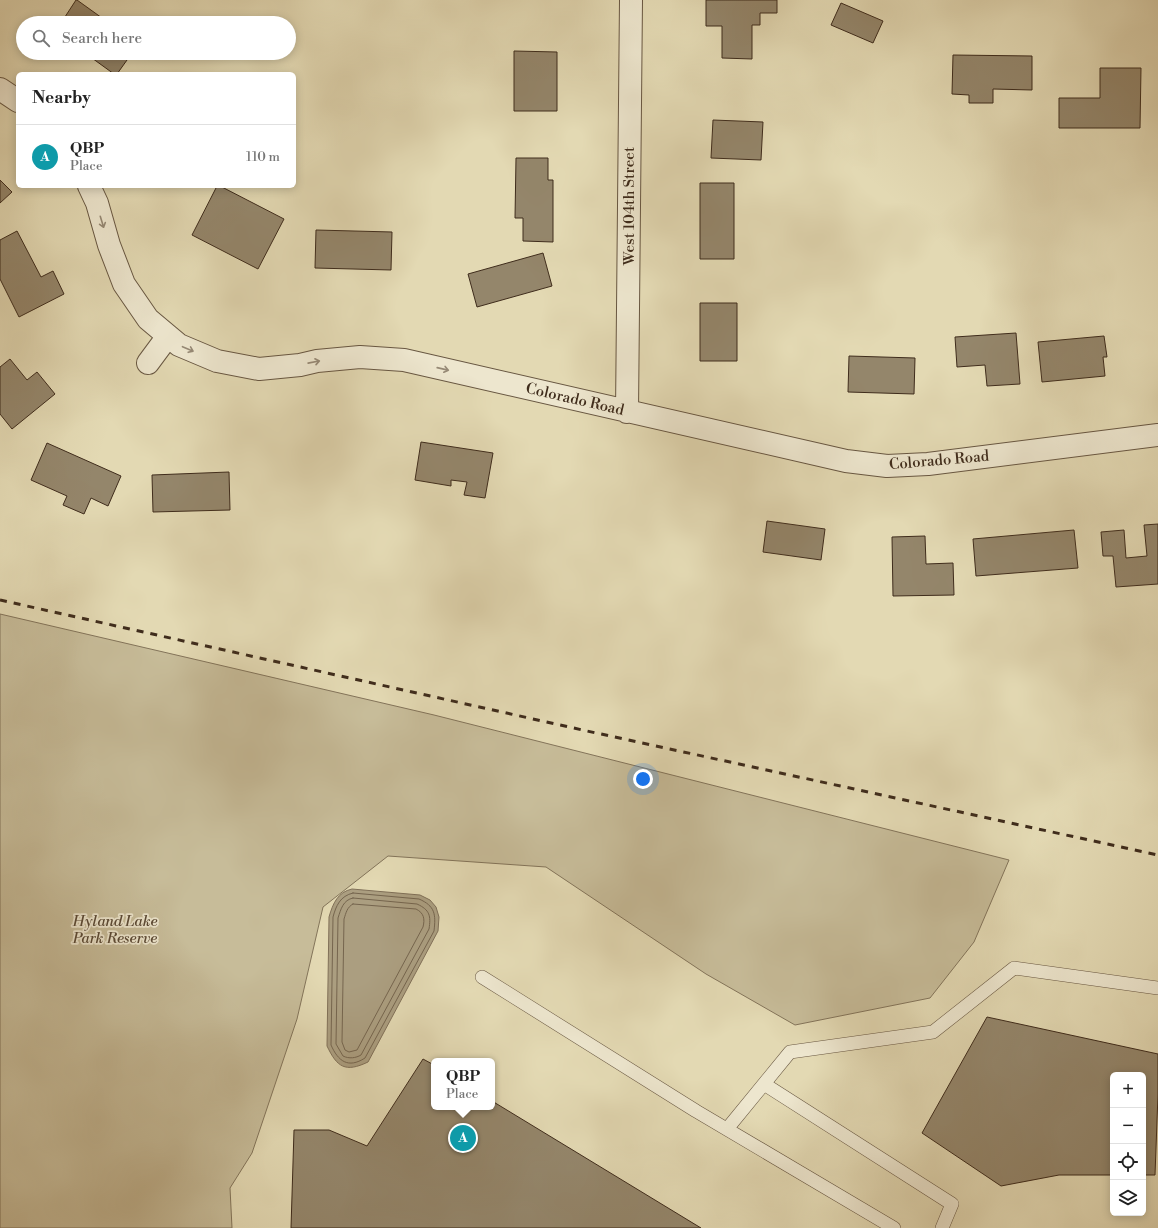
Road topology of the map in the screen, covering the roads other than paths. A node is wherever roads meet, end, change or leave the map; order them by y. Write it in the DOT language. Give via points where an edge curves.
graph roads {
  1 [pos="631,0"];
  2 [pos="0,89"];
  3 [pos="16,100"];
  4 [pos="90,188"];
  5 [pos="168,336"];
  6 [pos="148,363"];
  7 [pos="628,412"];
  8 [pos="1158,435"];
  9 [pos="482,977"];
  10 [pos="1158,988"];
  11 [pos="764,1084"];
  12 [pos="726,1129"];
  13 [pos="894,1228"];
  14 [pos="942,1228"];
  1 -- 7 [label="street, West 104th Street"];
  2 -- 3 [label="street"];
  4 -- 5 [label="street, Colorado Road, one-way" via="124,284 148,319"];
  5 -- 6 [label="street"];
  5 -- 7 [label="street, Colorado Road, one-way" via="179,345 217,361 259,368 360,357 404,360"];
  7 -- 8 [label="street, Colorado Road" via="846,461 887,466 928,464"];
  9 -- 12 [label="lane"];
  10 -- 11 [label="lane" via="1014,968 932,1032 790,1052"];
  11 -- 12 [label="lane"];
  11 -- 14 [label="lane" via="952,1204"];
  12 -- 13 [label="lane"];
}
